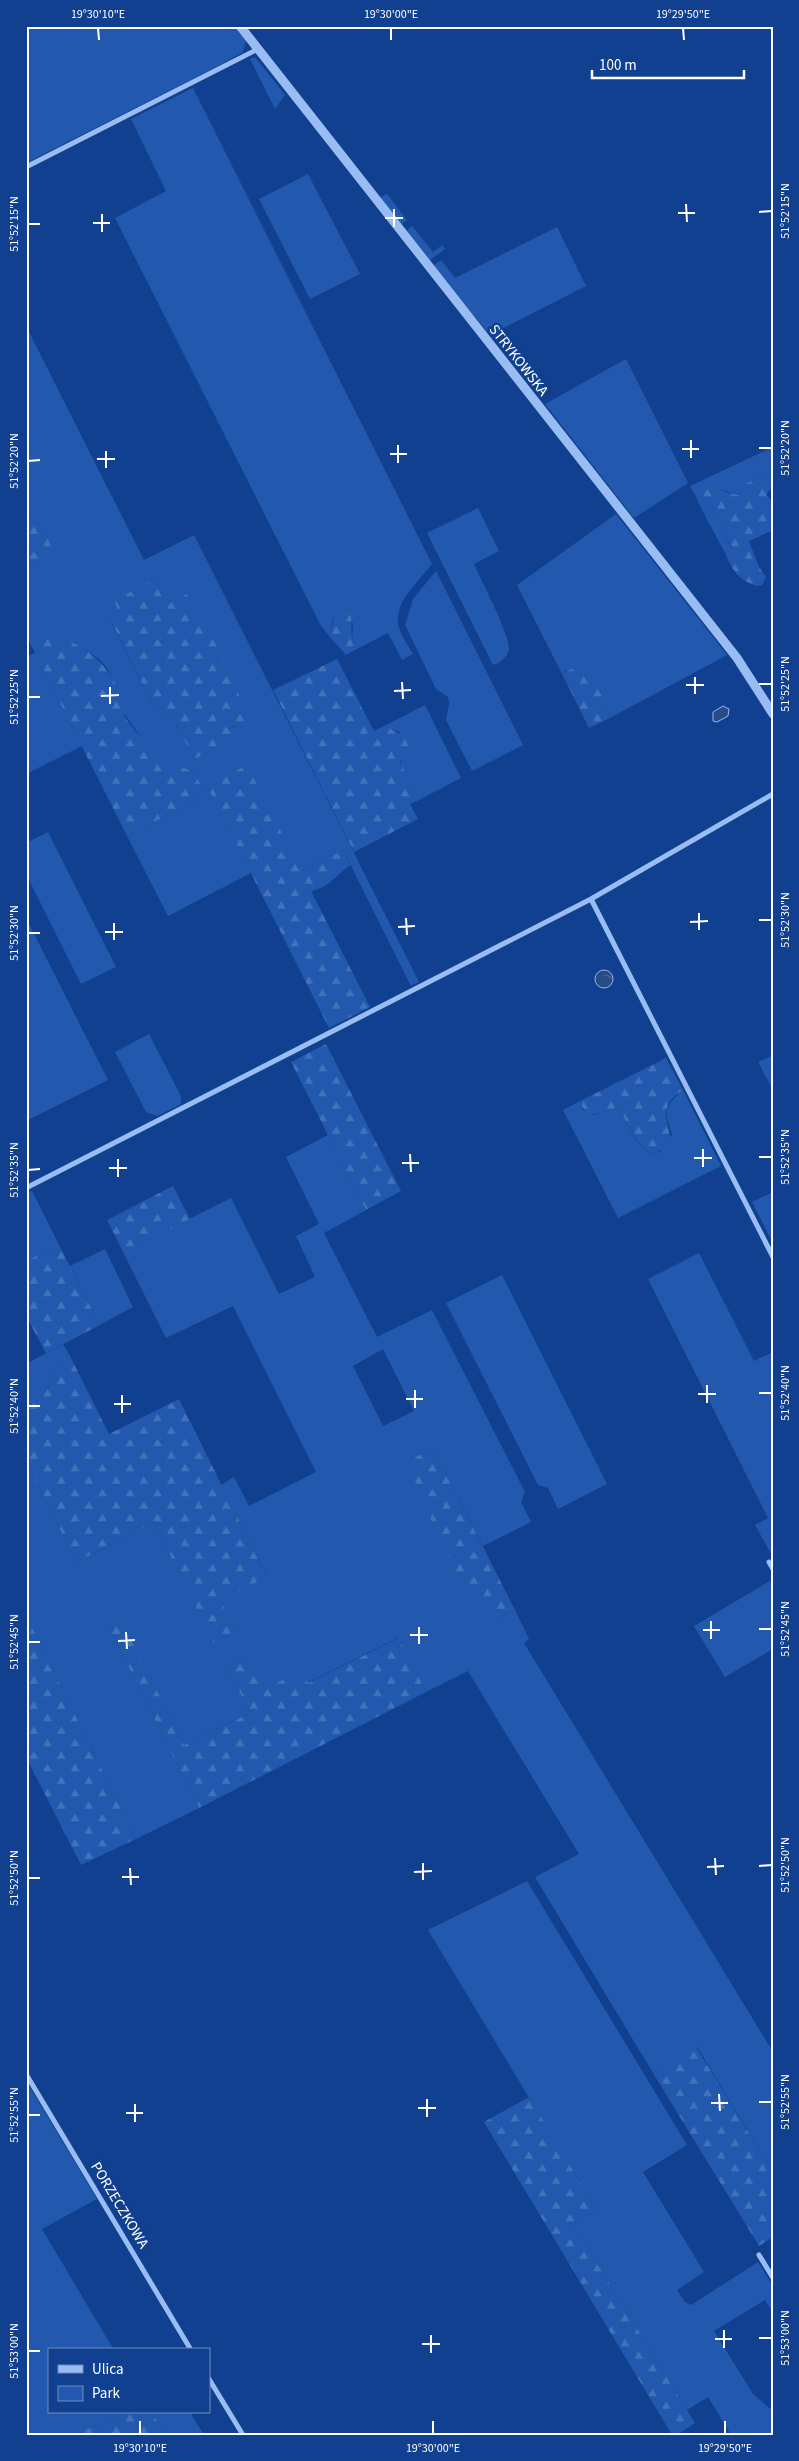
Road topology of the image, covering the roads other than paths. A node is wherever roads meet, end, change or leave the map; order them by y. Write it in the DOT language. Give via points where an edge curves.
graph roads {
  1 [pos="240,26"];
  2 [pos="258,49"];
  3 [pos="26,167"];
  4 [pos="773,714"];
  5 [pos="773,794"];
  6 [pos="591,899"];
  7 [pos="26,1188"];
  8 [pos="773,1257"];
  9 [pos="769,1562"];
  10 [pos="773,1569"];
  11 [pos="26,2074"];
  12 [pos="759,2255"];
  13 [pos="773,2278"];
  14 [pos="190,2348"];
  15 [pos="210,2381"];
  16 [pos="243,2435"];
  1 -- 2 [label="street, STRYKOWSKA"];
  2 -- 3 [label="street"];
  2 -- 4 [label="street, STRYKOWSKA" via="736,658"];
  5 -- 6 [label="street"];
  6 -- 7 [label="street"];
  6 -- 8 [label="street"];
  9 -- 10 [label="street"];
  11 -- 14 [label="street, PORZECZKOWA"];
  12 -- 13 [label="street"];
  15 -- 16 [label="street"];
}
